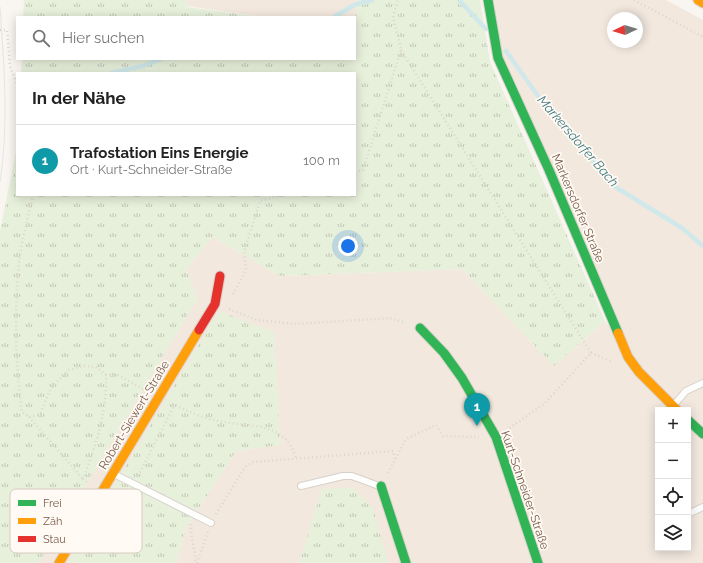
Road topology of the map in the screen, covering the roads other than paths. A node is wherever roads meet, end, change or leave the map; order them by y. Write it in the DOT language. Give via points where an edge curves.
graph roads {
  1 [pos="488,0"];
  2 [pos="698,0"];
  3 [pos="703,3"];
  4 [pos="220,276"];
  5 [pos="420,328"];
  6 [pos="703,383"];
  7 [pos="674,407"];
  8 [pos="676,407"];
  9 [pos="691,423"];
  10 [pos="703,434"];
  11 [pos="113,474"];
  12 [pos="301,486"];
  13 [pos="381,486"];
  14 [pos="103,489"];
  15 [pos="703,507"];
  16 [pos="691,513"];
  17 [pos="211,523"];
  18 [pos="65,553"];
  19 [pos="59,563"];
  20 [pos="406,563"];
  21 [pos="538,563"];
  1 -- 7 [label="street, Markersdorfer Straße" via="498,58 549,170 628,357 639,372"];
  2 -- 3 [label="street"];
  4 -- 11 [label="street, Robert-Siewert-Straße" via="215,304"];
  5 -- 21 [label="street, Kurt-Schneider-Straße" via="444,353 462,378 496,437"];
  6 -- 8 [label="lane" via="686,391"];
  9 -- 10 [label="street"];
  11 -- 14 [label="street, Robert-Siewert-Straße"];
  11 -- 17 [label="lane"];
  12 -- 13 [label="lane" via="352,476"];
  13 -- 20 [label="street"];
  15 -- 16 [label="lane"];
  18 -- 19 [label="street, Robert-Siewert-Straße"];
}
